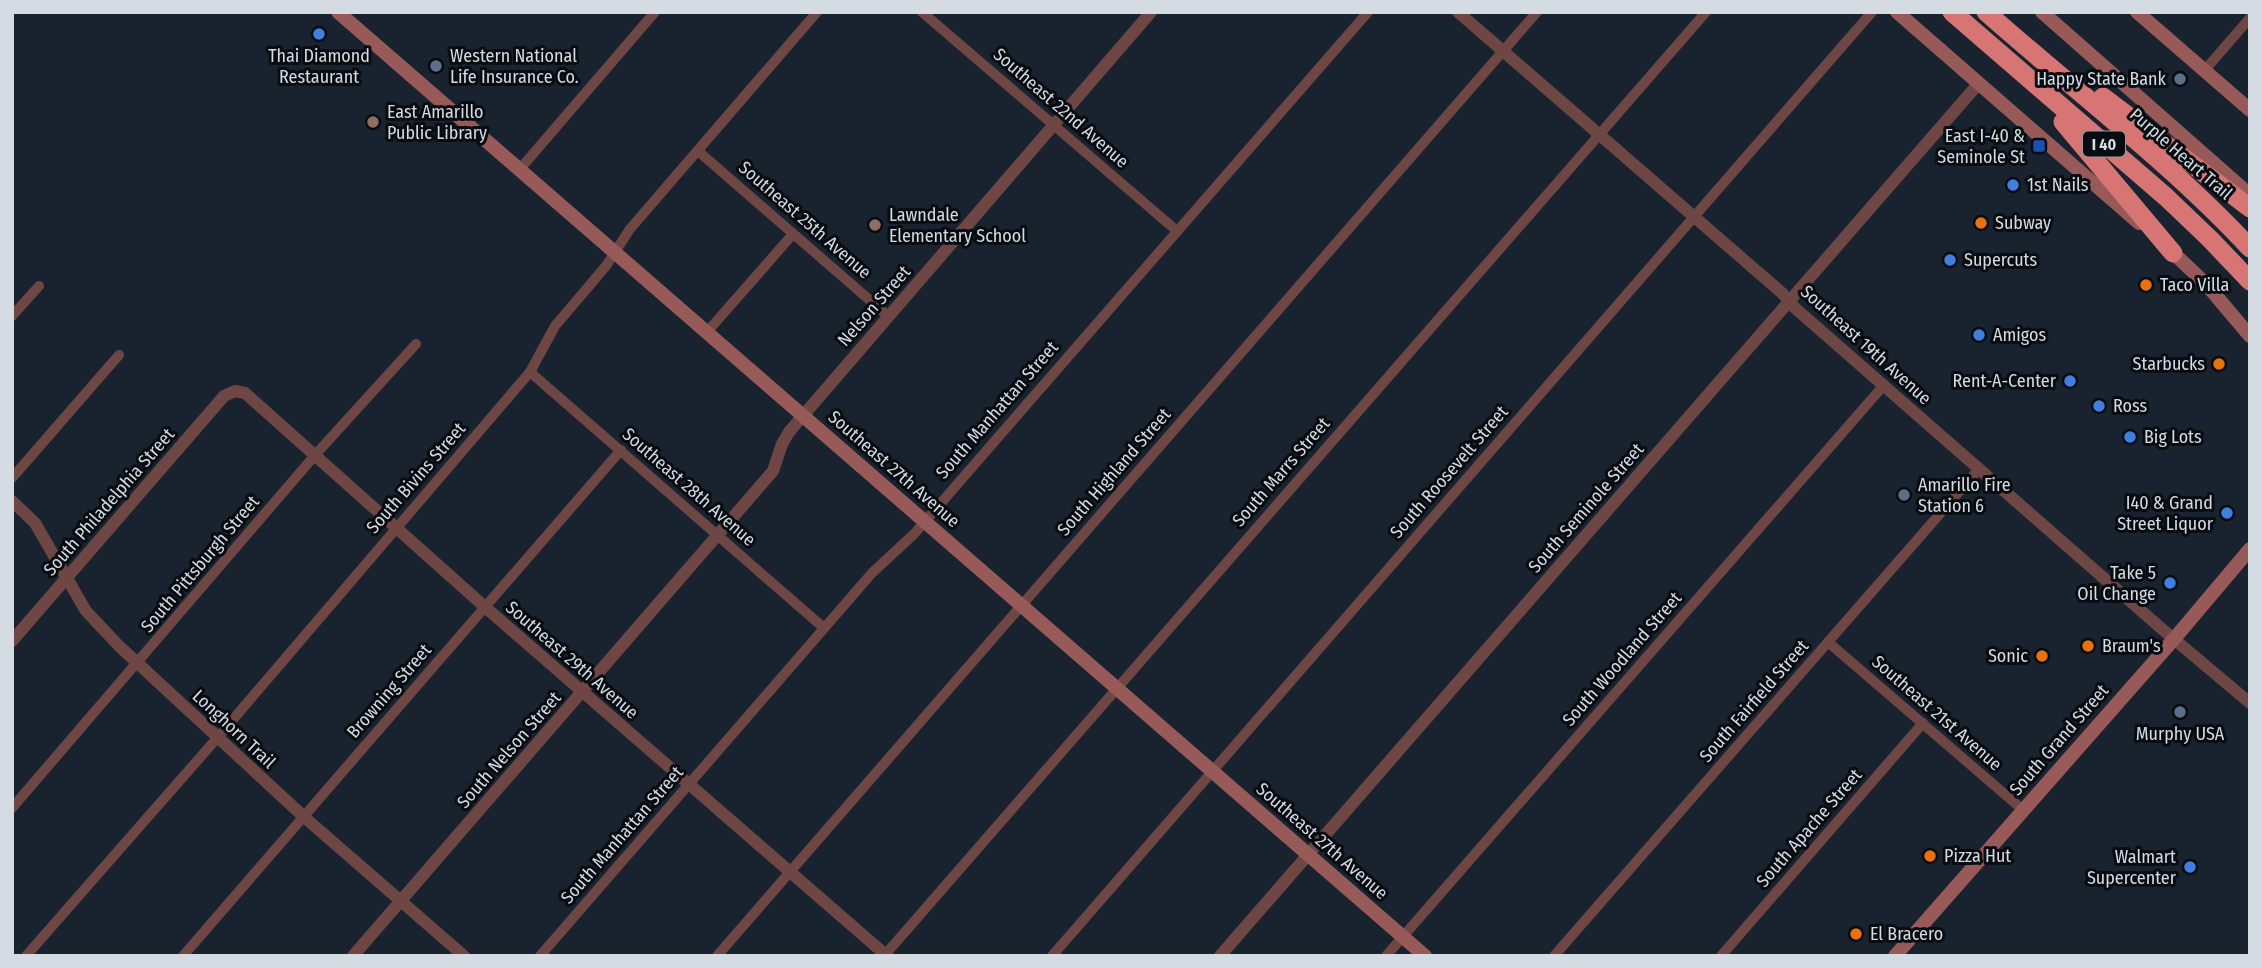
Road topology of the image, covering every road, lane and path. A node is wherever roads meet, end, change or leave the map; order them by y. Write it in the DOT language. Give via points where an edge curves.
graph roads {
  1 [pos="338,12"];
  2 [pos="654,12"];
  3 [pos="817,12"];
  4 [pos="922,12"];
  5 [pos="1151,12"];
  6 [pos="1368,12"];
  7 [pos="1458,12"];
  8 [pos="1537,12"];
  9 [pos="1706,12"];
  10 [pos="1872,12"];
  11 [pos="1898,12"];
  12 [pos="1952,12"];
  13 [pos="1986,12"];
  14 [pos="2042,12"];
  15 [pos="2137,12"];
  16 [pos="2250,18"];
  17 [pos="2004,28"];
  18 [pos="1503,51"];
  19 [pos="2008,61"];
  20 [pos="2204,71"];
  21 [pos="1979,83"];
  22 [pos="2250,110"];
  23 [pos="1053,125"];
  24 [pos="1599,134"];
  25 [pos="698,151"];
  26 [pos="520,169"];
  27 [pos="2250,195"];
  28 [pos="2250,208"];
  29 [pos="1695,217"];
  30 [pos="1177,231"];
  31 [pos="793,234"];
  32 [pos="2250,248"];
  33 [pos="614,252"];
  34 [pos="2173,253"];
  35 [pos="2250,281"];
  36 [pos="38,286"];
  37 [pos="1789,301"];
  38 [pos="12,316"];
  39 [pos="888,317"];
  40 [pos="707,332"];
  41 [pos="2250,336"];
  42 [pos="416,344"];
  43 [pos="119,355"];
  44 [pos="530,372"];
  45 [pos="1884,385"];
  46 [pos="235,391"];
  47 [pos="803,415"];
  48 [pos="621,450"];
  49 [pos="316,454"];
  50 [pos="1979,469"];
  51 [pos="12,478"];
  52 [pos="12,500"];
  53 [pos="924,521"];
  54 [pos="395,528"];
  55 [pos="717,535"];
  56 [pos="2250,549"];
  57 [pos="67,578"];
  58 [pos="1021,605"];
  59 [pos="485,607"];
  60 [pos="824,628"];
  61 [pos="2174,639"];
  62 [pos="12,641"];
  63 [pos="1828,642"];
  64 [pos="138,664"];
  65 [pos="1116,688"];
  66 [pos="582,692"];
  67 [pos="2250,703"];
  68 [pos="1923,723"];
  69 [pos="218,737"];
  70 [pos="1212,771"];
  71 [pos="689,784"];
  72 [pos="12,808"];
  73 [pos="2023,810"];
  74 [pos="303,816"];
  75 [pos="1308,854"];
  76 [pos="790,872"];
  77 [pos="401,901"];
  78 [pos="1403,936"];
  79 [pos="885,955"];
  80 [pos="26,956"];
  81 [pos="183,956"];
  82 [pos="353,956"];
  83 [pos="464,956"];
  84 [pos="540,956"];
  85 [pos="717,956"];
  86 [pos="1052,956"];
  87 [pos="1220,956"];
  88 [pos="1386,956"];
  89 [pos="1425,956"];
  90 [pos="1554,956"];
  91 [pos="1721,956"];
  92 [pos="1895,956"];
  1 -- 26 [label="main road, Southeast 27th Avenue"];
  2 -- 26 [label="street"];
  3 -- 25 [label="street, South Bivins Street"];
  4 -- 23 [label="street, Southeast 22nd Avenue"];
  5 -- 23 [label="street, Nelson Street"];
  6 -- 30 [label="street, South Manhattan Street"];
  7 -- 18 [label="street, Southeast 19th Avenue"];
  8 -- 18 [label="street, South Highland Street"];
  9 -- 24 [label="street, South Marrs Street"];
  10 -- 29 [label="street, South Roosevelt Street"];
  11 -- 21 [label="main road"];
  12 -- 19 [label="highway, I 40"];
  13 -- 17 [label="highway, Purple Heart Trail / I 40"];
  14 -- 27 [label="main road"];
  15 -- 20 [label="main road"];
  16 -- 20 [label="street"];
  17 -- 28 [label="highway" via="2065,67"];
  17 -- 32 [label="highway, Purple Heart Trail / I 40"];
  18 -- 24 [label="street, Southeast 19th Avenue"];
  18 -- 58 [label="street, South Highland Street"];
  19 -- 34 [label="highway"];
  19 -- 35 [label="highway, I 40" via="2166,197"];
  20 -- 22 [label="main road"];
  21 -- 34 [label="main road"];
  21 -- 37 [label="street, South Seminole Street"];
  23 -- 30 [label="street, Southeast 22nd Avenue"];
  23 -- 39 [label="street, Nelson Street"];
  24 -- 29 [label="street, Southeast 19th Avenue"];
  24 -- 65 [label="street, South Marrs Street"];
  25 -- 31 [label="street, Southeast 25th Avenue"];
  25 -- 33 [label="street, South Bivins Street"];
  26 -- 33 [label="main road, Southeast 27th Avenue"];
  29 -- 37 [label="street, Southeast 19th Avenue"];
  29 -- 70 [label="street, South Roosevelt Street"];
  30 -- 53 [label="street, South Manhattan Street"];
  31 -- 39 [label="street, Southeast 25th Avenue"];
  31 -- 40 [label="street"];
  33 -- 40 [label="main road, Southeast 27th Avenue"];
  33 -- 44 [label="street, South Bivins Street" via="555,326"];
  34 -- 41 [label="main road"];
  36 -- 38 [label="street"];
  37 -- 45 [label="street, Southeast 19th Avenue"];
  37 -- 75 [label="street, South Seminole Street"];
  39 -- 47 [label="street, Nelson Street"];
  40 -- 47 [label="main road, Southeast 27th Avenue"];
  42 -- 49 [label="street, South Pittsburgh Street"];
  43 -- 51 [label="street"];
  44 -- 48 [label="street, Southeast 28th Avenue"];
  44 -- 54 [label="street, South Bivins Street"];
  45 -- 50 [label="street, Southeast 19th Avenue"];
  45 -- 78 [label="street, South Woodland Street"];
  46 -- 49 [label="street, Southeast 29th Avenue" via="245,393"];
  46 -- 57 [label="street, South Philadelphia Street" via="223,396"];
  47 -- 53 [label="main road, Southeast 27th Avenue"];
  47 -- 55 [label="street, Nelson Street" via="782,444 773,471"];
  48 -- 55 [label="street, Southeast 28th Avenue"];
  48 -- 59 [label="street, Browning Street"];
  49 -- 54 [label="street, Southeast 29th Avenue"];
  49 -- 64 [label="street, South Pittsburgh Street"];
  50 -- 61 [label="street, Southeast 19th Avenue"];
  50 -- 63 [label="street, South Fairfield Street"];
  52 -- 57 [label="street, Longhorn Trail" via="35,523"];
  53 -- 58 [label="main road, Southeast 27th Avenue"];
  53 -- 60 [label="street, South Manhattan Street"];
  54 -- 59 [label="street, Southeast 29th Avenue"];
  54 -- 69 [label="street, South Bivins Street"];
  55 -- 60 [label="street, Southeast 28th Avenue"];
  55 -- 66 [label="street, South Nelson Street"];
  56 -- 61 [label="main road, South Grand Street"];
  57 -- 62 [label="street, South Philadelphia Street"];
  57 -- 64 [label="street, Longhorn Trail" via="86,611"];
  58 -- 65 [label="main road, Southeast 27th Avenue"];
  58 -- 76 [label="street, South Highland Street"];
  59 -- 66 [label="street, Southeast 29th Avenue"];
  59 -- 74 [label="street, Browning Street"];
  60 -- 71 [label="street, South Manhattan Street"];
  61 -- 67 [label="street, Southeast 19th Avenue"];
  61 -- 73 [label="main road, South Grand Street"];
  63 -- 68 [label="street, Southeast 21st Avenue"];
  63 -- 90 [label="street, South Fairfield Street"];
  64 -- 69 [label="street, Longhorn Trail"];
  64 -- 72 [label="street, South Pittsburgh Street"];
  65 -- 70 [label="main road, Southeast 27th Avenue"];
  65 -- 79 [label="street, South Marrs Street"];
  66 -- 71 [label="street, Southeast 29th Avenue"];
  66 -- 77 [label="street, South Nelson Street"];
  68 -- 73 [label="street, Southeast 21st Avenue"];
  68 -- 91 [label="street, South Apache Street"];
  69 -- 74 [label="street, Longhorn Trail"];
  69 -- 80 [label="street, South Bivins Street"];
  70 -- 75 [label="main road, Southeast 27th Avenue"];
  70 -- 86 [label="street, South Roosevelt Street"];
  71 -- 76 [label="street, Southeast 29th Avenue"];
  71 -- 84 [label="street, South Manhattan Street"];
  73 -- 92 [label="main road, South Grand Street"];
  74 -- 77 [label="street, Longhorn Trail"];
  74 -- 81 [label="street, Browning Street"];
  75 -- 78 [label="main road, Southeast 27th Avenue"];
  75 -- 87 [label="street, South Seminole Street"];
  76 -- 79 [label="street, Southeast 29th Avenue"];
  76 -- 85 [label="street, South Highland Street"];
  77 -- 82 [label="street, South Nelson Street"];
  77 -- 83 [label="street, Longhorn Trail"];
  78 -- 88 [label="street, South Woodland Street"];
  78 -- 89 [label="main road, Southeast 27th Avenue"];
}
